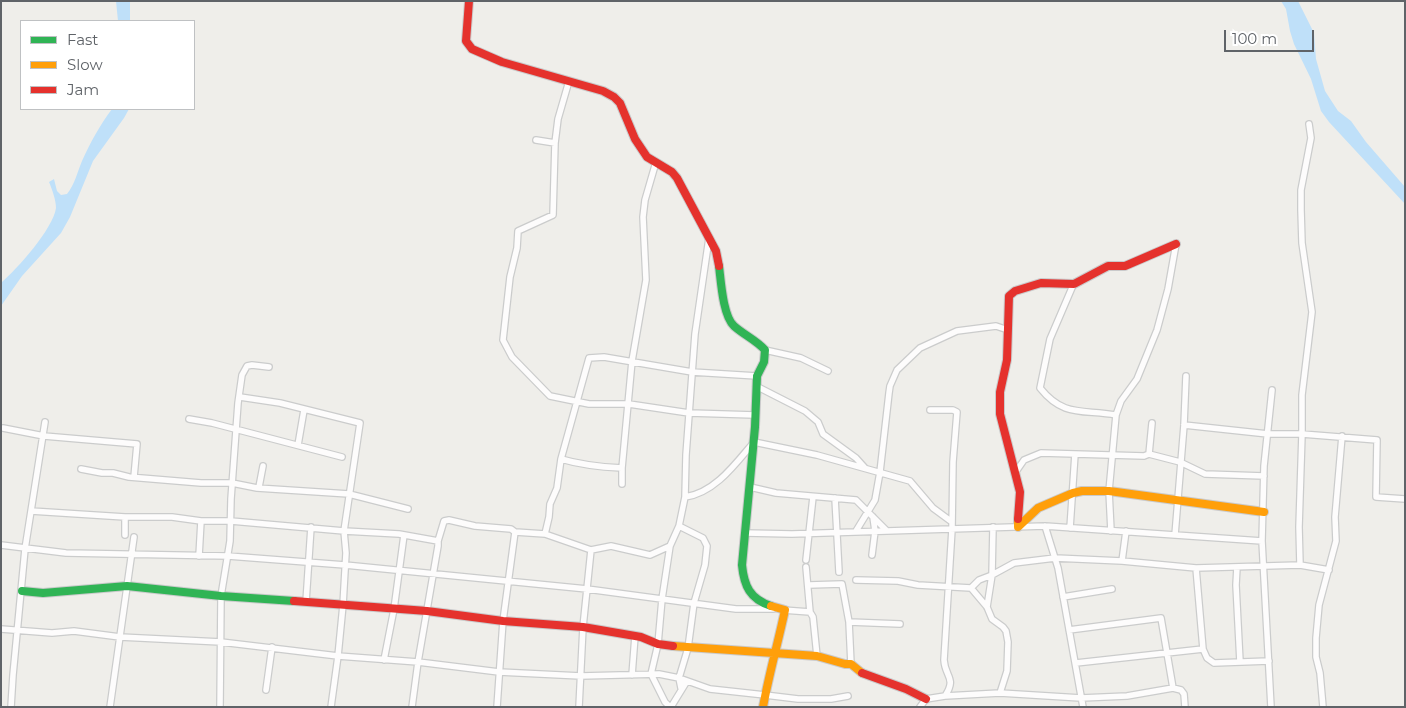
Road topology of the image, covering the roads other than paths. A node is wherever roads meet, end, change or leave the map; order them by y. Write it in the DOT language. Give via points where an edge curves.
graph roads {
  1 [pos="470,1"];
  2 [pos="568,81"];
  3 [pos="1310,124"];
  4 [pos="536,140"];
  5 [pos="555,143"];
  6 [pos="656,162"];
  7 [pos="709,236"];
  8 [pos="1176,244"];
  9 [pos="1074,284"];
  10 [pos="1008,330"];
  11 [pos="765,350"];
  12 [pos="632,361"];
  13 [pos="269,367"];
  14 [pos="828,371"];
  15 [pos="692,372"];
  16 [pos="757,376"];
  17 [pos="1186,376"];
  18 [pos="756,386"];
  19 [pos="1272,390"];
  20 [pos="240,397"];
  21 [pos="576,401"];
  22 [pos="629,404"];
  23 [pos="304,410"];
  24 [pos="930,410"];
  25 [pos="689,413"];
  26 [pos="755,415"];
  27 [pos="1116,415"];
  28 [pos="189,419"];
  29 [pos="45,422"];
  30 [pos="1152,423"];
  31 [pos="1184,425"];
  32 [pos="2,428"];
  33 [pos="236,430"];
  34 [pos="1268,434"];
  35 [pos="1302,434"];
  36 [pos="44,436"];
  37 [pos="1342,436"];
  38 [pos="754,442"];
  39 [pos="298,444"];
  40 [pos="1075,454"];
  41 [pos="1112,454"];
  42 [pos="1149,454"];
  43 [pos="342,457"];
  44 [pos="561,459"];
  45 [pos="1180,462"];
  46 [pos="263,466"];
  47 [pos="622,468"];
  48 [pos="865,468"];
  49 [pos="81,469"];
  50 [pos="880,472"];
  51 [pos="1015,473"];
  52 [pos="1264,476"];
  53 [pos="134,477"];
  54 [pos="232,483"];
  55 [pos="622,484"];
  56 [pos="259,487"];
  57 [pos="750,487"];
  58 [pos="1109,491"];
  59 [pos="1073,493"];
  60 [pos="349,494"];
  61 [pos="685,497"];
  62 [pos="813,497"];
  63 [pos="834,498"];
  64 [pos="1405,499"];
  65 [pos="1177,500"];
  66 [pos="408,510"];
  67 [pos="31,512"];
  68 [pos="868,512"];
  69 [pos="1264,512"];
  70 [pos="125,517"];
  71 [pos="873,517"];
  72 [pos="201,521"];
  73 [pos="231,521"];
  74 [pos="952,525"];
  75 [pos="679,526"];
  76 [pos="1045,526"];
  77 [pos="311,527"];
  78 [pos="1018,527"];
  79 [pos="993,528"];
  80 [pos="1070,528"];
  81 [pos="886,530"];
  82 [pos="1111,530"];
  83 [pos="344,531"];
  84 [pos="856,531"];
  85 [pos="875,531"];
  86 [pos="515,532"];
  87 [pos="745,532"];
  88 [pos="808,532"];
  89 [pos="835,532"];
  90 [pos="1126,532"];
  91 [pos="545,534"];
  92 [pos="125,535"];
  93 [pos="1175,535"];
  94 [pos="134,536"];
  95 [pos="404,536"];
  96 [pos="438,541"];
  97 [pos="1262,541"];
  98 [pos="1,545"];
  99 [pos="670,546"];
  100 [pos="25,549"];
  101 [pos="591,550"];
  102 [pos="132,553"];
  103 [pos="872,555"];
  104 [pos="199,556"];
  105 [pos="228,556"];
  106 [pos="1055,558"];
  107 [pos="806,560"];
  108 [pos="1122,561"];
  109 [pos="309,563"];
  110 [pos="346,565"];
  111 [pos="1300,565"];
  112 [pos="1264,566"];
  113 [pos="806,567"];
  114 [pos="1237,567"];
  115 [pos="1196,568"];
  116 [pos="1329,570"];
  117 [pos="400,571"];
  118 [pos="839,572"];
  119 [pos="433,574"];
  120 [pos="992,575"];
  121 [pos="856,580"];
  122 [pos="508,582"];
  123 [pos="809,585"];
  124 [pos="127,586"];
  125 [pos="948,588"];
  126 [pos="972,588"];
  127 [pos="587,589"];
  128 [pos="1112,589"];
  129 [pos="22,590"];
  130 [pos="221,596"];
  131 [pos="1063,597"];
  132 [pos="662,599"];
  133 [pos="306,602"];
  134 [pos="694,603"];
  135 [pos="343,605"];
  136 [pos="986,607"];
  137 [pos="394,609"];
  138 [pos="785,610"];
  139 [pos="427,611"];
  140 [pos="810,612"];
  141 [pos="504,621"];
  142 [pos="849,622"];
  143 [pos="900,624"];
  144 [pos="583,627"];
  145 [pos="1,630"];
  146 [pos="1070,630"];
  147 [pos="17,631"];
  148 [pos="635,636"];
  149 [pos="120,637"];
  150 [pos="221,642"];
  151 [pos="658,644"];
  152 [pos="272,648"];
  153 [pos="688,648"];
  154 [pos="1203,649"];
  155 [pos="776,654"];
  156 [pos="1167,654"];
  157 [pos="338,656"];
  158 [pos="817,656"];
  159 [pos="384,660"];
  160 [pos="1269,661"];
  161 [pos="418,662"];
  162 [pos="1240,662"];
  163 [pos="1076,663"];
  164 [pos="851,664"];
  165 [pos="499,672"];
  166 [pos="632,674"];
  167 [pos="651,674"];
  168 [pos="581,676"];
  169 [pos="679,678"];
  170 [pos="687,681"];
  171 [pos="681,688"];
  172 [pos="1173,688"];
  173 [pos="266,690"];
  174 [pos="1000,693"];
  175 [pos="765,695"];
  176 [pos="848,696"];
  177 [pos="945,696"];
  178 [pos="1081,698"];
  179 [pos="926,699"];
  180 [pos="11,707"];
  181 [pos="110,707"];
  182 [pos="220,707"];
  183 [pos="331,707"];
  184 [pos="412,707"];
  185 [pos="497,707"];
  186 [pos="579,707"];
  187 [pos="671,707"];
  188 [pos="763,707"];
  189 [pos="920,707"];
  190 [pos="1083,707"];
  191 [pos="1185,707"];
  192 [pos="1272,707"];
  193 [pos="1323,707"];
  1 -- 2 [label="street" via="466,41 472,49 502,62"];
  2 -- 5 [label="street"];
  2 -- 6 [label="street" via="614,97 620,103 635,139 647,157"];
  3 -- 35 [label="street" via="1311,138 1300,210 1312,312 1302,395"];
  4 -- 5 [label="street"];
  5 -- 21 [label="street" via="553,215 518,231 503,340 512,357 550,396"];
  6 -- 7 [label="street" via="677,178"];
  6 -- 12 [label="street" via="645,200 646,280"];
  7 -- 11 [label="street" via="716,251 727,314 733,325"];
  7 -- 15 [label="street"];
  8 -- 9 [label="street" via="1125,266 1108,266"];
  8 -- 27 [label="street" via="1157,330 1138,379 1121,402"];
  9 -- 10 [label="street" via="1041,283 1015,291 1009,296"];
  9 -- 27 [label="street" via="1050,340 1040,388 1062,408 1073,412"];
  10 -- 50 [label="street" via="996,326 957,331 920,348 897,370 890,386"];
  10 -- 51 [label="street" via="1000,414"];
  11 -- 14 [label="street" via="801,358"];
  11 -- 16 [label="street" via="764,362"];
  12 -- 15 [label="street"];
  12 -- 21 [label="street" via="589,358"];
  12 -- 22 [label="street"];
  13 -- 20 [label="street" via="247,366 242,375"];
  15 -- 16 [label="street"];
  15 -- 25 [label="street"];
  16 -- 18 [label="street"];
  17 -- 31 [label="street"];
  18 -- 26 [label="street"];
  18 -- 48 [label="street" via="805,411 818,422 823,434"];
  19 -- 34 [label="street"];
  20 -- 23 [label="street"];
  20 -- 33 [label="street"];
  21 -- 22 [label="street"];
  21 -- 44 [label="street"];
  22 -- 25 [label="street"];
  22 -- 47 [label="street"];
  23 -- 39 [label="street"];
  23 -- 60 [label="street" via="360,423"];
  24 -- 74 [label="street" via="957,412"];
  25 -- 26 [label="street"];
  25 -- 61 [label="street"];
  26 -- 38 [label="street"];
  27 -- 41 [label="street"];
  28 -- 33 [label="street"];
  29 -- 36 [label="street"];
  30 -- 42 [label="street"];
  31 -- 34 [label="street"];
  31 -- 45 [label="street"];
  32 -- 36 [label="street"];
  33 -- 39 [label="street"];
  33 -- 54 [label="street"];
  34 -- 35 [label="street"];
  34 -- 52 [label="street"];
  35 -- 37 [label="street"];
  35 -- 111 [label="street"];
  36 -- 53 [label="street" via="137,444"];
  36 -- 67 [label="street"];
  37 -- 64 [label="street" via="1376,440 1376,497"];
  37 -- 116 [label="street" via="1336,541"];
  38 -- 48 [label="street"];
  38 -- 57 [label="street"];
  38 -- 61 [label="street" via="711,486 694,496"];
  39 -- 43 [label="street"];
  40 -- 41 [label="street"];
  40 -- 51 [label="street" via="1041,453 1024,460"];
  40 -- 59 [label="street"];
  41 -- 42 [label="street"];
  41 -- 58 [label="street"];
  42 -- 45 [label="street"];
  44 -- 47 [label="street"];
  44 -- 91 [label="street"];
  45 -- 52 [label="street" via="1205,474"];
  45 -- 65 [label="street"];
  46 -- 56 [label="street"];
  47 -- 55 [label="street"];
  48 -- 50 [label="street"];
  49 -- 53 [label="street"];
  50 -- 68 [label="street" via="875,500"];
  50 -- 74 [label="street" via="910,481"];
  51 -- 78 [label="street" via="1020,492"];
  52 -- 69 [label="street"];
  53 -- 54 [label="street"];
  54 -- 56 [label="street"];
  54 -- 73 [label="street"];
  56 -- 60 [label="street"];
  57 -- 62 [label="street"];
  57 -- 87 [label="street"];
  58 -- 59 [label="street"];
  58 -- 65 [label="street"];
  58 -- 82 [label="street"];
  59 -- 78 [label="street" via="1038,508"];
  59 -- 80 [label="street"];
  60 -- 66 [label="street"];
  60 -- 83 [label="street"];
  61 -- 75 [label="street"];
  62 -- 63 [label="street"];
  62 -- 88 [label="street"];
  63 -- 68 [label="street" via="856,500"];
  63 -- 89 [label="street"];
  65 -- 69 [label="street"];
  65 -- 93 [label="street"];
  67 -- 70 [label="street"];
  67 -- 100 [label="street"];
  68 -- 71 [label="street"];
  68 -- 84 [label="street"];
  69 -- 97 [label="street"];
  70 -- 72 [label="street"];
  70 -- 92 [label="street"];
  71 -- 81 [label="street"];
  71 -- 85 [label="street"];
  72 -- 73 [label="street"];
  72 -- 104 [label="street"];
  73 -- 77 [label="street"];
  73 -- 105 [label="street"];
  74 -- 79 [label="street"];
  74 -- 81 [label="street"];
  74 -- 125 [label="street"];
  75 -- 99 [label="street"];
  75 -- 134 [label="street" via="703,538 707,546"];
  76 -- 78 [label="street"];
  76 -- 80 [label="street"];
  76 -- 106 [label="street"];
  77 -- 83 [label="street"];
  77 -- 109 [label="street"];
  78 -- 79 [label="street"];
  79 -- 120 [label="street"];
  80 -- 82 [label="street"];
  81 -- 85 [label="street"];
  82 -- 90 [label="street"];
  83 -- 95 [label="street"];
  83 -- 110 [label="street"];
  84 -- 85 [label="street"];
  84 -- 89 [label="street"];
  85 -- 103 [label="street"];
  86 -- 91 [label="street"];
  86 -- 96 [label="street" via="449,520 444,521"];
  86 -- 122 [label="street"];
  87 -- 88 [label="street"];
  87 -- 138 [label="street" via="742,581 749,594 763,605"];
  88 -- 89 [label="street"];
  88 -- 107 [label="street"];
  89 -- 118 [label="street"];
  90 -- 93 [label="street"];
  90 -- 108 [label="street"];
  91 -- 101 [label="street"];
  93 -- 97 [label="street"];
  94 -- 102 [label="street"];
  95 -- 96 [label="street"];
  95 -- 117 [label="street"];
  96 -- 119 [label="street"];
  97 -- 112 [label="street"];
  98 -- 100 [label="street"];
  99 -- 101 [label="street" via="650,555 612,546"];
  99 -- 132 [label="street"];
  100 -- 102 [label="street"];
  100 -- 129 [label="street"];
  101 -- 127 [label="street"];
  102 -- 104 [label="street"];
  102 -- 124 [label="street"];
  104 -- 105 [label="street"];
  105 -- 109 [label="street"];
  105 -- 130 [label="street"];
  106 -- 108 [label="street"];
  106 -- 120 [label="street" via="1014,563"];
  106 -- 131 [label="street"];
  108 -- 115 [label="street"];
  109 -- 110 [label="street"];
  109 -- 133 [label="street"];
  110 -- 117 [label="street"];
  110 -- 135 [label="street"];
  111 -- 112 [label="street"];
  111 -- 116 [label="street"];
  112 -- 114 [label="street"];
  112 -- 160 [label="street"];
  113 -- 123 [label="street"];
  114 -- 115 [label="street"];
  114 -- 162 [label="street"];
  115 -- 154 [label="street"];
  116 -- 193 [label="street" via="1319,605 1316,638"];
  117 -- 119 [label="street"];
  117 -- 137 [label="street"];
  119 -- 122 [label="street"];
  119 -- 139 [label="street"];
  120 -- 126 [label="street" via="979,580"];
  120 -- 136 [label="street"];
  121 -- 125 [label="street" via="898,581"];
  122 -- 127 [label="street"];
  122 -- 141 [label="street"];
  123 -- 140 [label="street"];
  123 -- 142 [label="street" via="842,584"];
  124 -- 129 [label="street" via="43,593"];
  124 -- 130 [label="street"];
  124 -- 149 [label="street"];
  125 -- 126 [label="street"];
  125 -- 177 [label="street" via="944,666 951,688"];
  126 -- 136 [label="street"];
  127 -- 132 [label="street"];
  127 -- 144 [label="street"];
  128 -- 131 [label="street"];
  129 -- 147 [label="street"];
  130 -- 133 [label="street"];
  130 -- 150 [label="street"];
  131 -- 146 [label="street"];
  132 -- 134 [label="street"];
  132 -- 151 [label="street"];
  133 -- 135 [label="street"];
  134 -- 138 [label="street" via="736,609"];
  134 -- 153 [label="street"];
  135 -- 137 [label="street"];
  135 -- 157 [label="street"];
  136 -- 174 [label="street" via="992,619 1006,630 1008,642 1007,671"];
  137 -- 139 [label="street"];
  137 -- 159 [label="street"];
  138 -- 140 [label="street"];
  138 -- 155 [label="street"];
  139 -- 141 [label="street"];
  139 -- 161 [label="street"];
  140 -- 158 [label="street"];
  141 -- 144 [label="street"];
  141 -- 165 [label="street"];
  142 -- 143 [label="street"];
  142 -- 164 [label="street"];
  144 -- 148 [label="street"];
  144 -- 168 [label="street"];
  145 -- 147 [label="street"];
  146 -- 156 [label="street" via="1160,618"];
  146 -- 163 [label="street"];
  147 -- 149 [label="street" via="74,631"];
  147 -- 180 [label="street"];
  148 -- 151 [label="street"];
  148 -- 166 [label="street"];
  149 -- 150 [label="street"];
  149 -- 181 [label="street"];
  150 -- 152 [label="street"];
  150 -- 182 [label="street"];
  151 -- 153 [label="street"];
  151 -- 167 [label="street"];
  152 -- 157 [label="street"];
  152 -- 173 [label="street"];
  153 -- 155 [label="street"];
  153 -- 169 [label="street"];
  154 -- 156 [label="street"];
  154 -- 162 [label="street" via="1214,664"];
  155 -- 158 [label="street"];
  155 -- 175 [label="street"];
  156 -- 163 [label="street"];
  156 -- 172 [label="street"];
  157 -- 159 [label="street"];
  157 -- 183 [label="street"];
  158 -- 164 [label="street"];
  159 -- 161 [label="street"];
  160 -- 162 [label="street"];
  160 -- 192 [label="street"];
  161 -- 165 [label="street"];
  161 -- 184 [label="street"];
  163 -- 178 [label="street"];
  164 -- 179 [label="street" via="860,672"];
  165 -- 168 [label="street"];
  165 -- 185 [label="street"];
  166 -- 167 [label="street"];
  166 -- 168 [label="street"];
  167 -- 169 [label="street"];
  167 -- 187 [label="street" via="665,702"];
  168 -- 186 [label="street"];
  169 -- 170 [label="street"];
  169 -- 171 [label="street"];
  170 -- 175 [label="street" via="710,689"];
  170 -- 187 [label="street"];
  172 -- 178 [label="street" via="1127,696"];
  172 -- 191 [label="street" via="1184,694"];
  174 -- 177 [label="street"];
  174 -- 178 [label="street"];
  175 -- 176 [label="street" via="798,699"];
  175 -- 188 [label="street"];
  177 -- 179 [label="street"];
  178 -- 190 [label="street"];
  179 -- 189 [label="street"];
}
